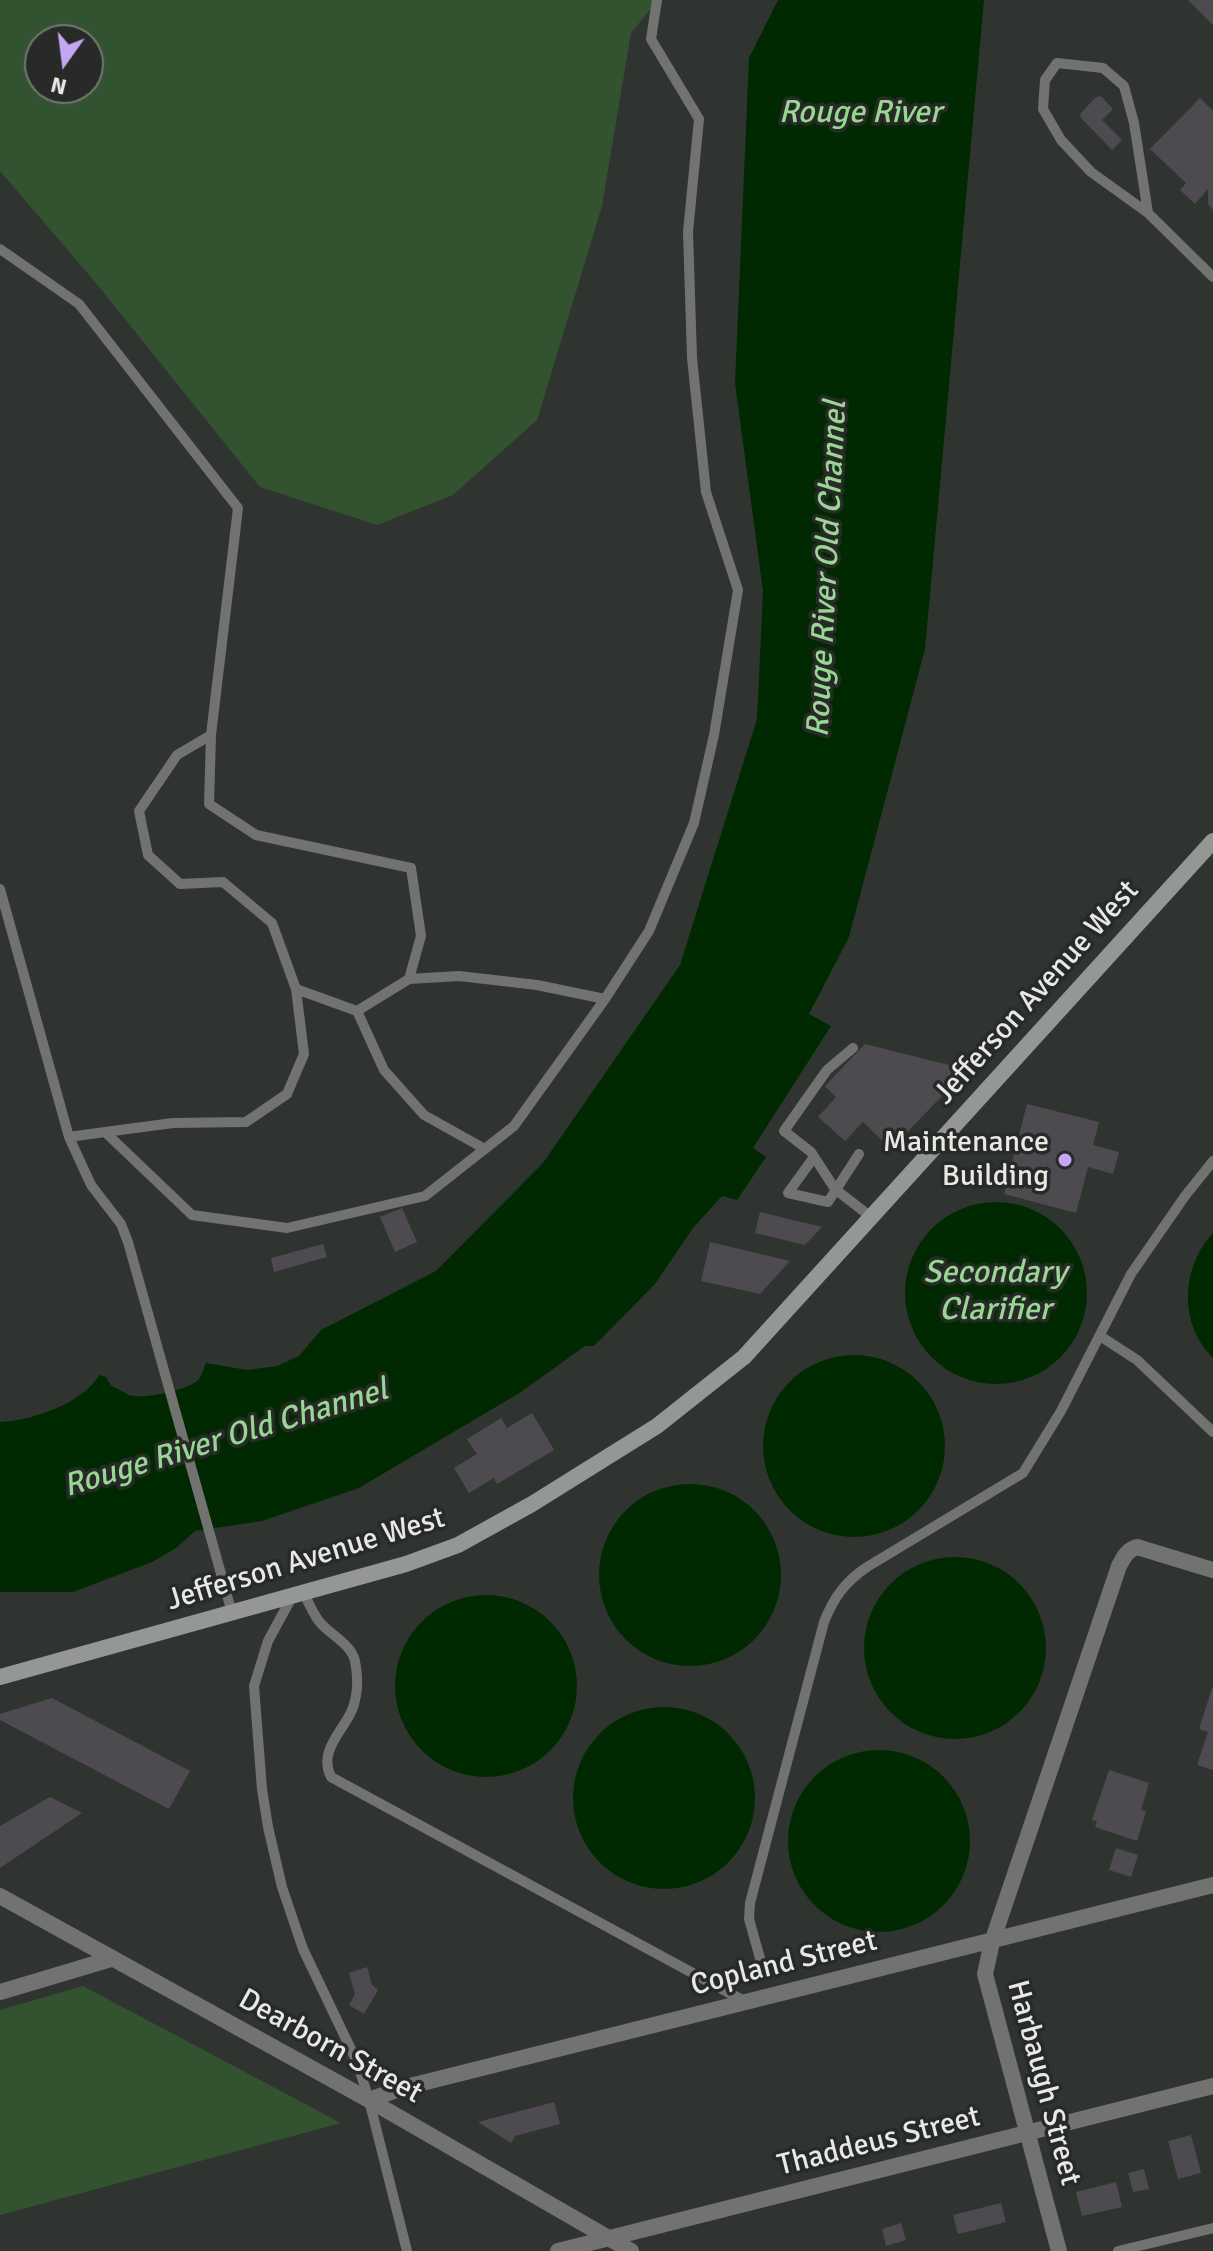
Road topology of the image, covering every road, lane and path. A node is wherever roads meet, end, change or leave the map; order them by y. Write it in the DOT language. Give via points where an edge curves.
graph roads {
  1 [pos="657,0"];
  2 [pos="1148,213"];
  3 [pos="0,249"];
  4 [pos="1213,277"];
  5 [pos="211,735"];
  6 [pos="1213,841"];
  7 [pos="0,889"];
  8 [pos="409,979"];
  9 [pos="296,989"];
  10 [pos="605,999"];
  11 [pos="357,1011"];
  12 [pos="853,1048"];
  13 [pos="105,1132"];
  14 [pos="69,1137"];
  15 [pos="485,1149"];
  16 [pos="859,1154"];
  17 [pos="814,1157"];
  18 [pos="1213,1161"];
  19 [pos="835,1189"];
  20 [pos="871,1217"];
  21 [pos="1100,1336"];
  22 [pos="1213,1432"];
  23 [pos="1213,1570"];
  24 [pos="298,1594"];
  25 [pos="232,1613"];
  26 [pos="0,1677"];
  27 [pos="1213,1885"];
  28 [pos="0,1896"];
  29 [pos="992,1942"];
  30 [pos="111,1959"];
  31 [pos="763,1969"];
  32 [pos="0,1992"];
  33 [pos="746,2002"];
  34 [pos="1213,2086"];
  35 [pos="369,2100"];
  36 [pos="1028,2133"];
  37 [pos="1213,2228"];
  38 [pos="610,2238"];
  39 [pos="407,2251"];
  40 [pos="558,2251"];
  41 [pos="631,2251"];
  42 [pos="1059,2251"];
  43 [pos="1118,2251"];
  1 -- 10 [label="lane" via="651,39 699,119 688,232 692,358 706,492 738,590 694,823 649,931"];
  2 -- 2 [label="lane" via="1091,172 1061,140 1043,109 1045,80 1057,63 1103,68 1124,86"];
  2 -- 4 [label="lane"];
  3 -- 5 [label="lane" via="79,304 238,508"];
  5 -- 8 [label="lane" via="209,804 256,835 411,868 421,936"];
  5 -- 9 [label="lane" via="177,755 139,811 148,855 180,884 223,882 272,923"];
  6 -- 20 [label="main road, Jefferson Avenue West"];
  7 -- 14 [label="lane"];
  8 -- 10 [label="lane" via="459,976"];
  8 -- 11 [label="lane"];
  9 -- 11 [label="lane"];
  9 -- 13 [label="lane" via="304,1054 287,1094 246,1122 173,1123"];
  10 -- 15 [label="lane" via="514,1126"];
  11 -- 15 [label="lane" via="384,1070 424,1115"];
  12 -- 17 [label="lane" via="827,1070 784,1131"];
  13 -- 14 [label="lane"];
  13 -- 15 [label="lane" via="192,1215 287,1228 425,1196"];
  14 -- 25 [label="lane" via="97,1195 121,1224"];
  16 -- 19 [label="lane"];
  17 -- 19 [label="lane"];
  17 -- 19 [label="lane" via="788,1193 828,1202"];
  18 -- 21 [label="lane" via="1131,1274"];
  19 -- 20 [label="lane"];
  20 -- 24 [label="main road, Jefferson Avenue West" via="744,1357 657,1426 458,1545"];
  21 -- 22 [label="lane" via="1137,1360"];
  21 -- 31 [label="lane" via="1023,1473 867,1567 832,1603 750,1903 749,1919"];
  23 -- 29 [label="street, Harbaugh Street" via="1137,1547 1125,1555"];
  24 -- 25 [label="main road, Jefferson Avenue West"];
  24 -- 33 [label="lane" via="355,1658 356,1698 326,1757 331,1777"];
  24 -- 35 [label="lane" via="268,1641 254,1686 266,1814 303,1949 357,2062"];
  25 -- 26 [label="main road, Jefferson Avenue West"];
  27 -- 29 [label="street, Copland Street"];
  28 -- 30 [label="street, Dearborn Street"];
  29 -- 33 [label="street, Copland Street"];
  29 -- 36 [label="street, Harbaugh Street" via="985,1974"];
  30 -- 32 [label="street"];
  30 -- 35 [label="street, Dearborn Street"];
  33 -- 35 [label="street, Copland Street"];
  34 -- 36 [label="street, Thaddeus Street"];
  35 -- 38 [label="street, Dearborn Street"];
  35 -- 39 [label="lane"];
  36 -- 38 [label="street, Thaddeus Street"];
  36 -- 42 [label="street, Harbaugh Street"];
  37 -- 43 [label="lane"];
  38 -- 40 [label="street, Thaddeus Street"];
  38 -- 41 [label="street, Dearborn Street"];
}
